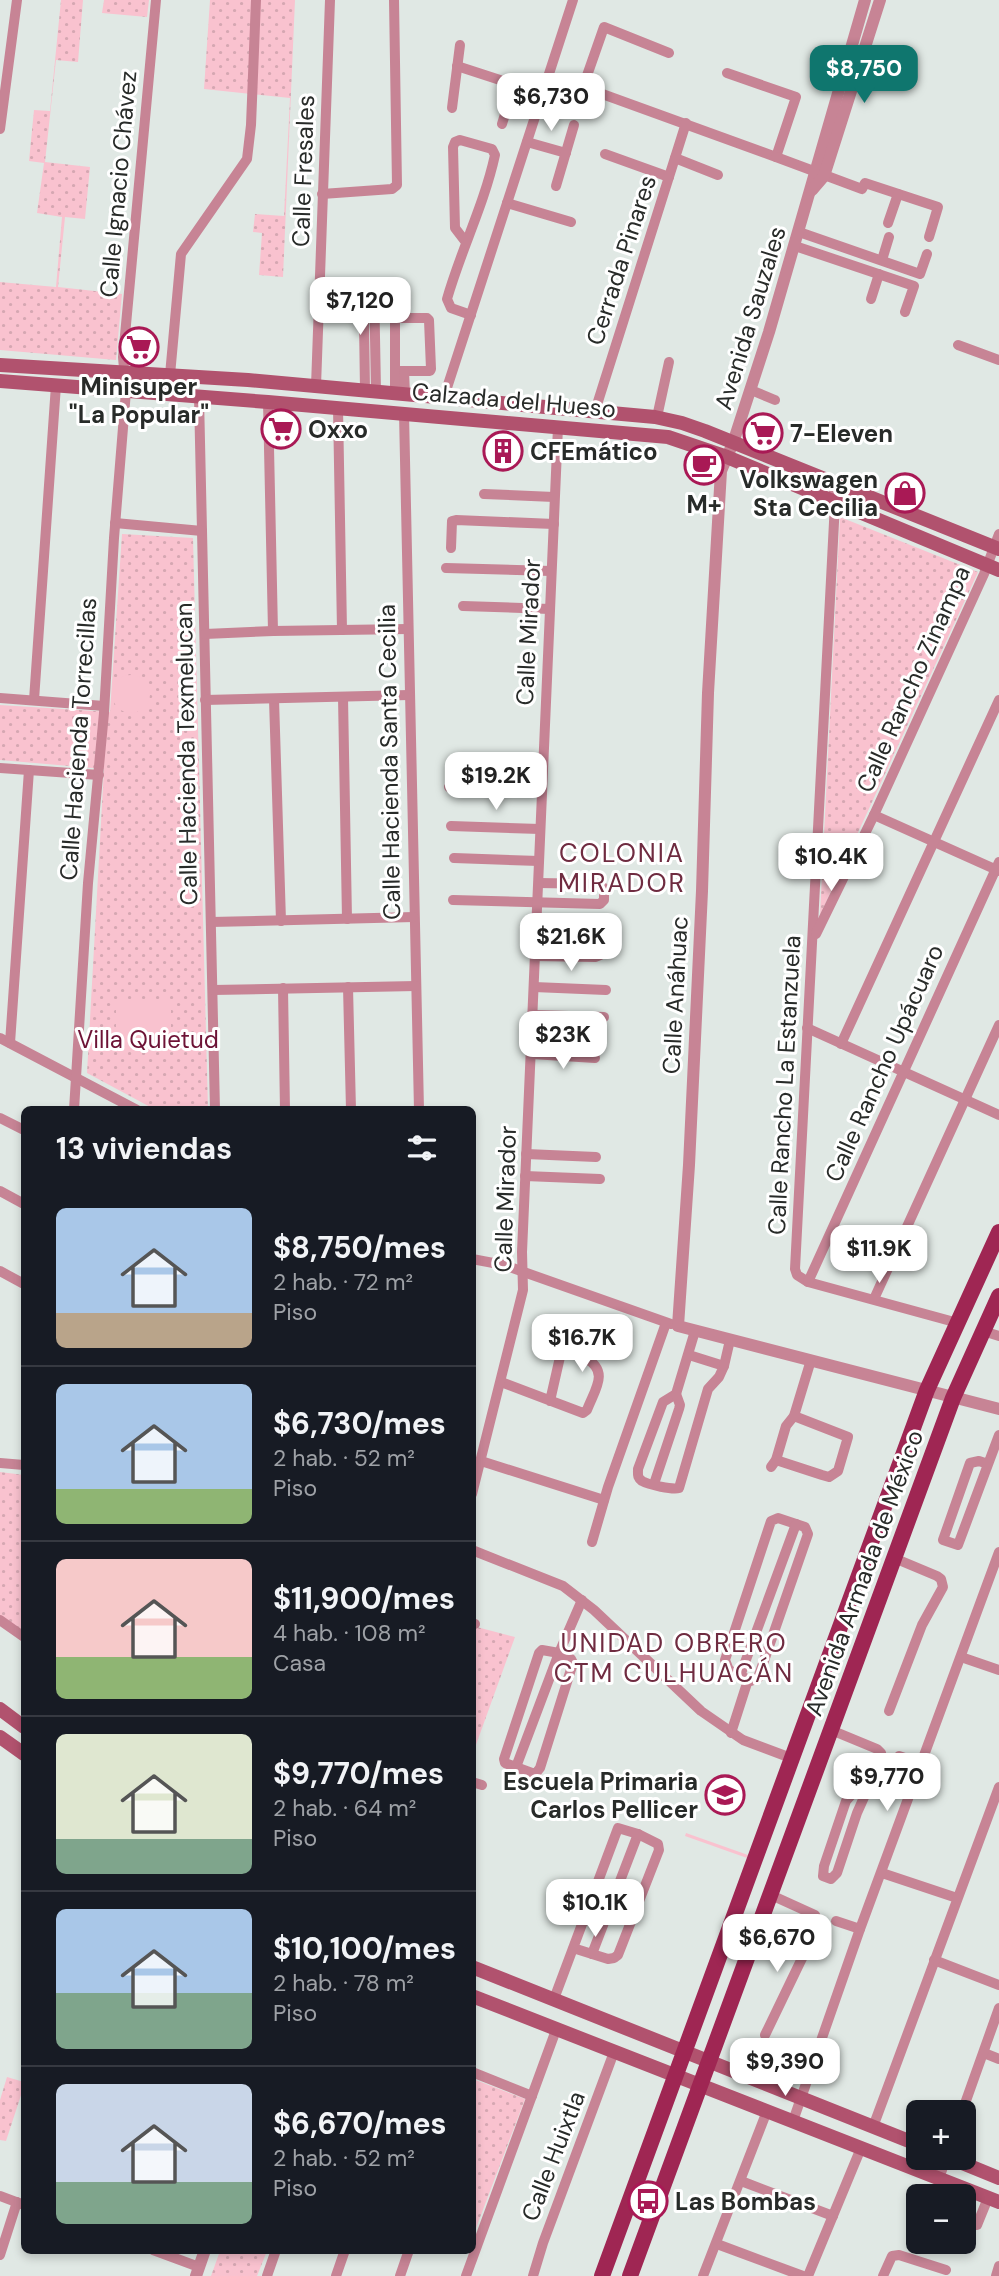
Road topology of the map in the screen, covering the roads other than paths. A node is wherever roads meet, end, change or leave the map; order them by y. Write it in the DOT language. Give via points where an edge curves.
graph roads {
  1 [pos="17,0"];
  2 [pos="156,0"];
  3 [pos="256,0"];
  4 [pos="330,0"];
  5 [pos="394,0"];
  6 [pos="573,0"];
  7 [pos="865,0"];
  8 [pos="880,0"];
  9 [pos="460,45"];
  10 [pos="669,52"];
  11 [pos="457,66"];
  12 [pos="727,73"];
  13 [pos="514,85"];
  14 [pos="543,94"];
  15 [pos="452,108"];
  16 [pos="686,123"];
  17 [pos="502,124"];
  18 [pos="574,125"];
  19 [pos="0,129"];
  20 [pos="527,142"];
  21 [pos="566,153"];
  22 [pos="604,154"];
  23 [pos="776,157"];
  24 [pos="675,158"];
  25 [pos="819,174"];
  26 [pos="718,175"];
  27 [pos="669,177"];
  28 [pos="556,186"];
  29 [pos="322,194"];
  30 [pos="898,194"];
  31 [pos="507,202"];
  32 [pos="571,222"];
  33 [pos="888,223"];
  34 [pos="799,232"];
  35 [pos="889,237"];
  36 [pos="929,237"];
  37 [pos="465,241"];
  38 [pos="795,246"];
  39 [pos="927,254"];
  40 [pos="882,260"];
  41 [pos="879,274"];
  42 [pos="374,283"];
  43 [pos="870,299"];
  44 [pos="905,312"];
  45 [pos="471,315"];
  46 [pos="364,323"];
  47 [pos="958,345"];
  48 [pos="999,360"];
  49 [pos="669,362"];
  50 [pos="0,365"];
  51 [pos="124,371"];
  52 [pos="400,371"];
  53 [pos="170,375"];
  54 [pos="0,381"];
  55 [pos="56,386"];
  56 [pos="316,386"];
  57 [pos="751,390"];
  58 [pos="126,391"];
  59 [pos="371,391"];
  60 [pos="400,393"];
  61 [pos="199,397"];
  62 [pos="444,397"];
  63 [pos="775,400"];
  64 [pos="268,402"];
  65 [pos="338,408"];
  66 [pos="595,411"];
  67 [pos="404,414"];
  68 [pos="657,417"];
  69 [pos="558,427"];
  70 [pos="730,450"];
  71 [pos="833,483"];
  72 [pos="484,494"];
  73 [pos="554,497"];
  74 [pos="835,503"];
  75 [pos="115,523"];
  76 [pos="554,524"];
  77 [pos="202,531"];
  78 [pos="998,544"];
  79 [pos="451,548"];
  80 [pos="993,567"];
  81 [pos="446,568"];
  82 [pos="551,571"];
  83 [pos="463,606"];
  84 [pos="550,609"];
  85 [pos="408,629"];
  86 [pos="342,630"];
  87 [pos="274,631"];
  88 [pos="205,634"];
  89 [pos="410,695"];
  90 [pos="343,697"];
  91 [pos="0,698"];
  92 [pos="274,699"];
  93 [pos="34,700"];
  94 [pos="205,700"];
  95 [pos="999,700"];
  96 [pos="104,706"];
  97 [pos="0,768"];
  98 [pos="29,769"];
  99 [pos="99,775"];
  100 [pos="449,787"];
  101 [pos="542,789"];
  102 [pos="874,815"];
  103 [pos="451,826"];
  104 [pos="540,829"];
  105 [pos="934,842"];
  106 [pos="454,858"];
  107 [pos="539,862"];
  108 [pos="998,868"];
  109 [pos="539,883"];
  110 [pos="453,900"];
  111 [pos="538,903"];
  112 [pos="414,917"];
  113 [pos="347,919"];
  114 [pos="281,921"];
  115 [pos="211,922"];
  116 [pos="537,933"];
  117 [pos="813,941"];
  118 [pos="536,956"];
  119 [pos="416,986"];
  120 [pos="348,987"];
  121 [pos="534,987"];
  122 [pos="283,988"];
  123 [pos="213,990"];
  124 [pos="606,990"];
  125 [pos="533,1015"];
  126 [pos="604,1017"];
  127 [pos="999,1026"];
  128 [pos="807,1028"];
  129 [pos="0,1038"];
  130 [pos="10,1043"];
  131 [pos="841,1044"];
  132 [pos="532,1054"];
  133 [pos="595,1058"];
  134 [pos="903,1073"];
  135 [pos="76,1078"];
  136 [pos="965,1100"];
  137 [pos="74,1106"];
  138 [pos="129,1106"];
  139 [pos="215,1106"];
  140 [pos="285,1106"];
  141 [pos="351,1106"];
  142 [pos="419,1106"];
  143 [pos="999,1115"];
  144 [pos="0,1118"];
  145 [pos="21,1128"];
  146 [pos="526,1154"];
  147 [pos="596,1157"];
  148 [pos="525,1176"];
  149 [pos="600,1179"];
  150 [pos="0,1191"];
  151 [pos="21,1202"];
  152 [pos="999,1232"];
  153 [pos="476,1260"];
  154 [pos="0,1271"];
  155 [pos="523,1273"];
  156 [pos="21,1282"];
  157 [pos="808,1282"];
  158 [pos="999,1296"];
  159 [pos="874,1299"];
  160 [pos="958,1323"];
  161 [pos="672,1325"];
  162 [pos="695,1331"];
  163 [pos="991,1334"];
  164 [pos="730,1340"];
  165 [pos="547,1342"];
  166 [pos="564,1351"];
  167 [pos="689,1355"];
  168 [pos="811,1360"];
  169 [pos="724,1366"];
  170 [pos="501,1382"];
  171 [pos="927,1390"];
  172 [pos="676,1394"];
  173 [pos="953,1398"];
  174 [pos="550,1401"];
  175 [pos="998,1410"];
  176 [pos="794,1416"];
  177 [pos="999,1435"];
  178 [pos="481,1461"];
  179 [pos="0,1463"];
  180 [pos="988,1464"];
  181 [pos="21,1465"];
  182 [pos="476,1479"];
  183 [pos="654,1484"];
  184 [pos="604,1500"];
  185 [pos="796,1524"];
  186 [pos="592,1542"];
  187 [pos="476,1552"];
  188 [pos="999,1552"];
  189 [pos="894,1558"];
  190 [pos="582,1600"];
  191 [pos="0,1620"];
  192 [pos="21,1635"];
  193 [pos="559,1653"];
  194 [pos="961,1657"];
  195 [pos="999,1670"];
  196 [pos="748,1678"];
  197 [pos="0,1709"];
  198 [pos="889,1711"];
  199 [pos="21,1725"];
  200 [pos="831,1730"];
  201 [pos="731,1733"];
  202 [pos="0,1737"];
  203 [pos="21,1752"];
  204 [pos="899,1756"];
  205 [pos="791,1758"];
  206 [pos="922,1764"];
  207 [pos="516,1767"];
  208 [pos="866,1790"];
  209 [pos="998,1790"];
  210 [pos="638,1834"];
  211 [pos="882,1873"];
  212 [pos="771,1895"];
  213 [pos="957,1898"];
  214 [pos="836,1921"];
  215 [pos="860,1929"];
  216 [pos="573,1948"];
  217 [pos="592,1954"];
  218 [pos="934,1960"];
  219 [pos="476,1969"];
  220 [pos="999,1985"];
  221 [pos="476,1998"];
  222 [pos="554,1999"];
  223 [pos="999,2008"];
  224 [pos="556,2030"];
  225 [pos="765,2035"];
  226 [pos="684,2051"];
  227 [pos="614,2052"];
  228 [pos="984,2053"];
  229 [pos="999,2059"];
  230 [pos="710,2062"];
  231 [pos="476,2074"];
  232 [pos="675,2076"];
  233 [pos="701,2086"];
  234 [pos="531,2096"];
  235 [pos="802,2098"];
  236 [pos="966,2100"];
  237 [pos="766,2111"];
  238 [pos="793,2121"];
  239 [pos="873,2127"];
  240 [pos="906,2140"];
  241 [pos="861,2148"];
  242 [pos="976,2169"];
  243 [pos="943,2170"];
  244 [pos="999,2178"];
  245 [pos="939,2179"];
  246 [pos="741,2181"];
  247 [pos="0,2196"];
  248 [pos="994,2200"];
  249 [pos="21,2203"];
  250 [pos="834,2216"];
  251 [pos="977,2225"];
  252 [pos="476,2243"];
  253 [pos="717,2244"];
  254 [pos="161,2254"];
  255 [pos="204,2254"];
  256 [pos="275,2254"];
  257 [pos="344,2254"];
  258 [pos="408,2254"];
  259 [pos="473,2254"];
  260 [pos="0,2255"];
  261 [pos="999,2266"];
  262 [pos="946,2270"];
  263 [pos="198,2272"];
  264 [pos="267,2276"];
  265 [pos="336,2276"];
  266 [pos="400,2276"];
  267 [pos="466,2276"];
  268 [pos="533,2276"];
  269 [pos="602,2276"];
  270 [pos="630,2276"];
  271 [pos="703,2276"];
  272 [pos="803,2276"];
  273 [pos="808,2276"];
  274 [pos="883,2276"];
  275 [pos="996,2276"];
  1 -- 19 [label="street"];
  2 -- 51 [label="street, Calle Ignacio Chávez"];
  3 -- 53 [label="street" via="247,159 181,254"];
  4 -- 29 [label="street, Calle Fresales"];
  5 -- 29 [label="street" via="397,185"];
  6 -- 14 [label="street"];
  7 -- 25 [label="street, Avenida Sauzales"];
  8 -- 25 [label="street, Avenida Sauzales"];
  9 -- 11 [label="street"];
  10 -- 16 [label="street" via="604,27 583,87"];
  11 -- 13 [label="street"];
  11 -- 15 [label="street"];
  12 -- 23 [label="street" via="796,97"];
  13 -- 14 [label="street"];
  13 -- 17 [label="street"];
  14 -- 20 [label="street"];
  16 -- 23 [label="street"];
  16 -- 24 [label="street, Cerrada Pinares"];
  18 -- 21 [label="street"];
  20 -- 21 [label="street"];
  20 -- 31 [label="street"];
  21 -- 28 [label="street"];
  22 -- 27 [label="street"];
  23 -- 25 [label="street"];
  24 -- 26 [label="street"];
  24 -- 27 [label="street, Cerrada Pinares"];
  25 -- 30 [label="street" via="862,189 865,183"];
  25 -- 34 [label="street, Avenida Sauzales"];
  27 -- 66 [label="street, Cerrada Pinares"];
  29 -- 56 [label="street, Calle Fresales"];
  30 -- 33 [label="street"];
  30 -- 36 [label="street" via="938,208"];
  31 -- 32 [label="street"];
  31 -- 45 [label="street"];
  34 -- 38 [label="street, Avenida Sauzales"];
  34 -- 40 [label="street"];
  35 -- 40 [label="street"];
  37 -- 37 [label="street" via="474,227 495,155 492,149 460,140 453,147 456,228"];
  37 -- 45 [label="street" via="447,301 454,310"];
  38 -- 41 [label="street"];
  38 -- 57 [label="street, Avenida Sauzales"];
  39 -- 40 [label="street" via="920,274"];
  41 -- 43 [label="street"];
  41 -- 44 [label="street" via="914,286"];
  42 -- 59 [label="street"];
  45 -- 62 [label="street"];
  46 -- 59 [label="street"];
  47 -- 48 [label="street"];
  49 -- 68 [label="street"];
  50 -- 51 [label="main road, Calzada del Hueso"];
  51 -- 53 [label="main road, Calzada del Hueso"];
  51 -- 58 [label="street, Calle Hacienda Torrecillas"];
  52 -- 52 [label="street" via="432,369 428,318 396,318"];
  52 -- 60 [label="street"];
  53 -- 56 [label="main road, Calzada del Hueso"];
  54 -- 55 [label="main road, Calzada del Hueso"];
  55 -- 58 [label="main road, Calzada del Hueso"];
  55 -- 93 [label="street"];
  56 -- 59 [label="main road, Calzada del Hueso"];
  57 -- 63 [label="street"];
  57 -- 70 [label="street, Avenida Sauzales"];
  58 -- 61 [label="main road, Calzada del Hueso"];
  58 -- 75 [label="street, Calle Hacienda Torrecillas"];
  59 -- 60 [label="main road, Calzada del Hueso"];
  60 -- 62 [label="main road, Calzada del Hueso"];
  61 -- 64 [label="main road, Calzada del Hueso"];
  61 -- 77 [label="street, Calle Hacienda Texmelucan"];
  62 -- 66 [label="main road, Calzada del Hueso"];
  64 -- 65 [label="main road, Calzada del Hueso"];
  64 -- 87 [label="street"];
  65 -- 67 [label="main road, Calzada del Hueso"];
  65 -- 86 [label="street"];
  66 -- 68 [label="main road, Calzada del Hueso"];
  67 -- 69 [label="main road, Calzada del Hueso"];
  67 -- 85 [label="street, Calle Hacienda Santa Cecilia"];
  68 -- 70 [label="main road, Calzada del Hueso" via="682,423"];
  69 -- 70 [label="main road, Calzada del Hueso" via="668,437"];
  69 -- 73 [label="street, Calle Mirador"];
  70 -- 71 [label="main road, Calzada del Hueso"];
  70 -- 74 [label="main road, Calzada del Hueso"];
  70 -- 161 [label="street, Calle Anáhuac" via="720,485 689,1165"];
  71 -- 74 [label="street, Calle Rancho La Estanzuela"];
  71 -- 78 [label="main road, Calzada del Hueso"];
  72 -- 73 [label="street"];
  73 -- 76 [label="street, Calle Mirador"];
  74 -- 80 [label="main road, Calzada del Hueso"];
  74 -- 117 [label="street, Calle Rancho La Estanzuela"];
  75 -- 77 [label="street"];
  75 -- 96 [label="street, Calle Hacienda Torrecillas"];
  76 -- 79 [label="street" via="456,520 452,521"];
  76 -- 82 [label="street, Calle Mirador"];
  77 -- 88 [label="street, Calle Hacienda Texmelucan"];
  78 -- 80 [label="street, Calle Rancho Zinampa"];
  80 -- 102 [label="street, Calle Rancho Zinampa"];
  81 -- 82 [label="street"];
  82 -- 84 [label="street, Calle Mirador"];
  83 -- 84 [label="street"];
  84 -- 101 [label="street, Calle Mirador"];
  85 -- 86 [label="street"];
  85 -- 89 [label="street, Calle Hacienda Santa Cecilia"];
  86 -- 87 [label="street"];
  87 -- 88 [label="street"];
  88 -- 94 [label="street, Calle Hacienda Texmelucan"];
  89 -- 90 [label="street"];
  89 -- 112 [label="street, Calle Hacienda Santa Cecilia"];
  90 -- 92 [label="street"];
  90 -- 113 [label="street"];
  91 -- 93 [label="street"];
  92 -- 94 [label="street"];
  92 -- 114 [label="street"];
  93 -- 96 [label="street"];
  94 -- 115 [label="street, Calle Hacienda Texmelucan"];
  95 -- 105 [label="street"];
  96 -- 99 [label="street, Calle Hacienda Torrecillas"];
  97 -- 98 [label="street"];
  98 -- 99 [label="street"];
  98 -- 130 [label="street"];
  99 -- 135 [label="street, Calle Hacienda Torrecillas"];
  100 -- 101 [label="street"];
  101 -- 104 [label="street, Calle Mirador"];
  102 -- 105 [label="street"];
  102 -- 117 [label="street, Calle Rancho Zinampa"];
  103 -- 104 [label="street"];
  104 -- 107 [label="street, Calle Mirador"];
  105 -- 108 [label="street"];
  105 -- 131 [label="street"];
  106 -- 107 [label="street"];
  107 -- 109 [label="street, Calle Mirador"];
  108 -- 134 [label="street, Calle Rancho Upácuaro"];
  109 -- 111 [label="street, Calle Mirador"];
  109 -- 111 [label="street" via="598,884 604,888 604,900 600,904"];
  110 -- 111 [label="street"];
  111 -- 116 [label="street, Calle Mirador"];
  112 -- 113 [label="street"];
  112 -- 119 [label="street, Calle Hacienda Santa Cecilia"];
  113 -- 114 [label="street"];
  114 -- 115 [label="street"];
  115 -- 123 [label="street, Calle Hacienda Texmelucan"];
  116 -- 118 [label="street, Calle Mirador"];
  116 -- 118 [label="street" via="597,938 600,955"];
  117 -- 128 [label="street, Calle Rancho La Estanzuela"];
  118 -- 121 [label="street, Calle Mirador"];
  119 -- 120 [label="street"];
  119 -- 142 [label="street, Calle Hacienda Santa Cecilia"];
  120 -- 122 [label="street"];
  120 -- 141 [label="street"];
  121 -- 124 [label="street"];
  121 -- 125 [label="street, Calle Mirador"];
  122 -- 123 [label="street"];
  122 -- 140 [label="street"];
  123 -- 139 [label="street, Calle Hacienda Texmelucan"];
  125 -- 126 [label="street"];
  125 -- 132 [label="street, Calle Mirador"];
  127 -- 136 [label="street"];
  128 -- 131 [label="street"];
  128 -- 157 [label="street, Calle Rancho La Estanzuela" via="796,1269"];
  129 -- 130 [label="street"];
  130 -- 135 [label="street"];
  131 -- 134 [label="street"];
  132 -- 133 [label="street"];
  132 -- 146 [label="street, Calle Mirador"];
  134 -- 136 [label="street"];
  134 -- 157 [label="street, Calle Rancho Upácuaro"];
  135 -- 137 [label="street, Calle Hacienda Torrecillas"];
  135 -- 138 [label="street"];
  136 -- 143 [label="street"];
  136 -- 159 [label="street"];
  144 -- 145 [label="street"];
  146 -- 147 [label="street"];
  146 -- 148 [label="street, Calle Mirador"];
  148 -- 149 [label="street"];
  148 -- 155 [label="street, Calle Mirador"];
  150 -- 151 [label="street"];
  152 -- 160 [label="main road, Avenida Armada de México"];
  153 -- 155 [label="street"];
  154 -- 156 [label="street"];
  155 -- 161 [label="street"];
  155 -- 170 [label="street, Calle Mirador"];
  157 -- 159 [label="street"];
  158 -- 163 [label="main road, Avenida Armada de México"];
  159 -- 160 [label="street"];
  160 -- 171 [label="main road, Avenida Armada de México"];
  161 -- 162 [label="street"];
  161 -- 184 [label="street"];
  162 -- 164 [label="street"];
  162 -- 167 [label="street"];
  163 -- 173 [label="main road, Avenida Armada de México"];
  164 -- 168 [label="street"];
  164 -- 169 [label="street"];
  165 -- 166 [label="street"];
  166 -- 174 [label="street"];
  166 -- 174 [label="street" via="595,1363 598,1377 583,1413"];
  167 -- 169 [label="street"];
  167 -- 172 [label="street"];
  168 -- 171 [label="street"];
  168 -- 176 [label="street"];
  169 -- 183 [label="street" via="708,1389 680,1488"];
  170 -- 174 [label="street"];
  170 -- 178 [label="street, Calle Mirador"];
  171 -- 173 [label="street"];
  171 -- 205 [label="main road, Avenida Armada de México"];
  172 -- 183 [label="street" via="680,1405"];
  172 -- 183 [label="street" via="663,1402 638,1469 641,1480"];
  173 -- 175 [label="street"];
  173 -- 189 [label="main road, Avenida Armada de México"];
  176 -- 176 [label="street" via="773,1463 829,1477 838,1471 848,1437"];
  177 -- 180 [label="street"];
  178 -- 182 [label="street, Calle Mirador"];
  178 -- 184 [label="street"];
  179 -- 181 [label="street"];
  180 -- 180 [label="street" via="958,1545 943,1540 970,1463"];
  184 -- 186 [label="street"];
  185 -- 196 [label="street"];
  185 -- 196 [label="street" via="806,1527 808,1534"];
  185 -- 196 [label="street" via="778,1518 771,1521 725,1660 726,1667"];
  187 -- 190 [label="street" via="555,1582"];
  188 -- 194 [label="street"];
  189 -- 198 [label="street" via="937,1576 943,1583"];
  189 -- 200 [label="main road, Avenida Armada de México"];
  190 -- 193 [label="street"];
  190 -- 201 [label="street" via="701,1712"];
  191 -- 192 [label="street"];
  193 -- 207 [label="street"];
  193 -- 207 [label="street" via="539,1653 504,1759"];
  193 -- 207 [label="street" via="573,1663 540,1768 531,1773"];
  194 -- 195 [label="street"];
  194 -- 206 [label="street"];
  196 -- 201 [label="street"];
  197 -- 199 [label="main road"];
  200 -- 208 [label="street" via="881,1753"];
  200 -- 212 [label="main road, Avenida Armada de México"];
  201 -- 205 [label="street"];
  202 -- 203 [label="main road"];
  204 -- 206 [label="street"];
  205 -- 226 [label="main road, Avenida Armada de México"];
  206 -- 211 [label="street"];
  208 -- 208 [label="street" via="837,1873 831,1879 823,1876 846,1801 854,1792"];
  209 -- 213 [label="street"];
  210 -- 216 [label="street" via="618,1828"];
  210 -- 217 [label="street"];
  210 -- 217 [label="street" via="659,1844 659,1850 618,1955 608,1959"];
  211 -- 213 [label="street"];
  211 -- 215 [label="street"];
  212 -- 225 [label="street" via="819,1919 819,1929"];
  212 -- 230 [label="main road, Avenida Armada de México"];
  213 -- 218 [label="street"];
  214 -- 215 [label="street"];
  215 -- 235 [label="street"];
  216 -- 217 [label="street"];
  216 -- 222 [label="street"];
  218 -- 220 [label="street"];
  218 -- 239 [label="street"];
  219 -- 222 [label="main road"];
  221 -- 224 [label="main road"];
  222 -- 226 [label="main road"];
  223 -- 228 [label="street"];
  224 -- 227 [label="main road"];
  224 -- 234 [label="street"];
  226 -- 230 [label="main road"];
  226 -- 232 [label="main road, Avenida Armada de México"];
  227 -- 232 [label="main road"];
  227 -- 268 [label="street, Calle Huixtla"];
  228 -- 229 [label="street"];
  228 -- 236 [label="street"];
  230 -- 233 [label="main road, Avenida Armada de México"];
  230 -- 235 [label="main road"];
  231 -- 234 [label="street"];
  232 -- 233 [label="main road"];
  232 -- 269 [label="main road, Avenida Armada de México"];
  233 -- 237 [label="main road"];
  233 -- 270 [label="main road, Avenida Armada de México"];
  234 -- 252 [label="street"];
  235 -- 238 [label="street"];
  235 -- 239 [label="main road"];
  237 -- 238 [label="main road"];
  237 -- 246 [label="street"];
  238 -- 241 [label="main road"];
  239 -- 240 [label="main road"];
  241 -- 245 [label="main road"];
  241 -- 250 [label="street"];
  242 -- 244 [label="main road"];
  243 -- 245 [label="street"];
  245 -- 248 [label="main road"];
  246 -- 250 [label="street"];
  246 -- 253 [label="street"];
  247 -- 249 [label="street"];
  248 -- 251 [label="street"];
  249 -- 260 [label="street"];
  250 -- 273 [label="street"];
  253 -- 271 [label="street"];
  253 -- 272 [label="street"];
  254 -- 263 [label="street"];
  255 -- 263 [label="street"];
  256 -- 264 [label="street"];
  257 -- 265 [label="street"];
  258 -- 266 [label="street"];
  259 -- 267 [label="street"];
  261 -- 275 [label="street"];
  262 -- 274 [label="street" via="899,2255 892,2256"];
}
